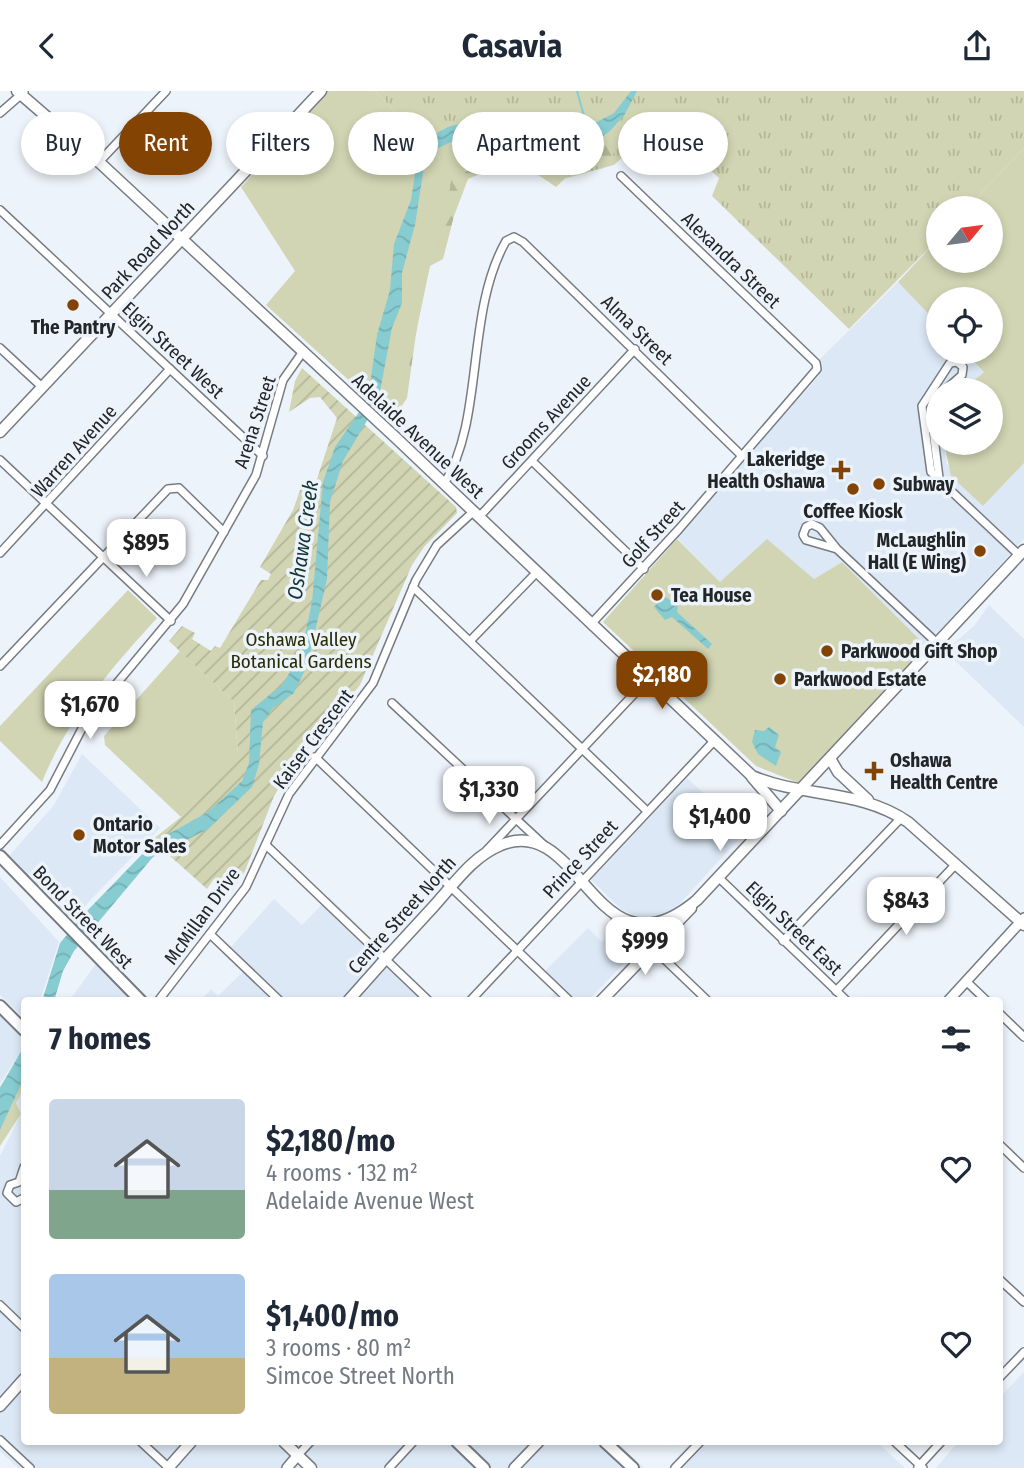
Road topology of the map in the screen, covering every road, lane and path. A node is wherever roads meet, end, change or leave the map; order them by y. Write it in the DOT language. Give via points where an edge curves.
graph roads {
  1 [pos="166,91"];
  2 [pos="321,91"];
  3 [pos="21,92"];
  4 [pos="43,112"];
  5 [pos="0,113"];
  6 [pos="105,156"];
  7 [pos="105,168"];
  8 [pos="621,176"];
  9 [pos="0,210"];
  10 [pos="181,241"];
  11 [pos="112,314"];
  12 [pos="0,348"];
  13 [pos="635,349"];
  14 [pos="302,353"];
  15 [pos="170,369"];
  16 [pos="817,369"];
  17 [pos="940,378"];
  18 [pos="959,378"];
  19 [pos="42,387"];
  20 [pos="926,400"];
  21 [pos="0,432"];
  22 [pos="926,449"];
  23 [pos="927,455"];
  24 [pos="936,455"];
  25 [pos="263,456"];
  26 [pos="742,456"];
  27 [pos="0,460"];
  28 [pos="532,461"];
  29 [pos="939,479"];
  30 [pos="444,484"];
  31 [pos="46,505"];
  32 [pos="476,514"];
  33 [pos="224,532"];
  34 [pos="837,549"];
  35 [pos="1021,552"];
  36 [pos="0,553"];
  37 [pos="103,558"];
  38 [pos="643,569"];
  39 [pos="537,572"];
  40 [pos="413,587"];
  41 [pos="171,621"];
  42 [pos="592,623"];
  43 [pos="471,641"];
  44 [pos="938,644"];
  45 [pos="1,663"];
  46 [pos="650,677"];
  47 [pos="392,703"];
  48 [pos="715,740"];
  49 [pos="583,748"];
  50 [pos="316,757"];
  51 [pos="831,760"];
  52 [pos="752,776"];
  53 [pos="803,789"];
  54 [pos="871,802"];
  55 [pos="647,811"];
  56 [pos="781,811"];
  57 [pos="516,817"];
  58 [pos="901,818"];
  59 [pos="0,845"];
  60 [pos="266,845"];
  61 [pos="545,846"];
  62 [pos="482,854"];
  63 [pos="0,856"];
  64 [pos="956,864"];
  65 [pos="718,877"];
  66 [pos="582,881"];
  67 [pos="451,888"];
  68 [pos="695,902"];
  69 [pos="606,908"];
  70 [pos="1023,921"];
  71 [pos="211,935"];
  72 [pos="783,941"];
  73 [pos="517,950"];
  74 [pos="650,951"];
  75 [pos="385,960"];
  76 [pos="967,982"];
  77 [pos="836,991"];
  78 [pos="137,997"];
  79 [pos="161,997"];
  80 [pos="276,997"];
  81 [pos="352,997"];
  82 [pos="425,997"];
  83 [pos="474,997"];
  84 [pos="566,997"];
  85 [pos="605,997"];
  86 [pos="704,997"];
  87 [pos="843,997"];
  88 [pos="952,997"];
  89 [pos="983,997"];
  90 [pos="0,1006"];
  91 [pos="1003,1017"];
  92 [pos="21,1027"];
  93 [pos="1024,1037"];
  94 [pos="1003,1149"];
  95 [pos="1024,1168"];
  96 [pos="21,1184"];
  97 [pos="21,1200"];
  98 [pos="1003,1283"];
  99 [pos="1024,1303"];
  100 [pos="0,1305"];
  101 [pos="21,1325"];
  102 [pos="1024,1352"];
  103 [pos="1003,1374"];
  104 [pos="21,1382"];
  105 [pos="0,1406"];
  106 [pos="0,1440"];
  107 [pos="144,1445"];
  108 [pos="188,1445"];
  109 [pos="287,1445"];
  110 [pos="307,1445"];
  111 [pos="410,1445"];
  112 [pos="460,1445"];
  113 [pos="535,1445"];
  114 [pos="609,1445"];
  115 [pos="697,1445"];
  116 [pos="898,1445"];
  117 [pos="939,1445"];
  118 [pos="298,1455"];
  119 [pos="920,1467"];
  120 [pos="30,1468"];
  121 [pos="168,1468"];
  122 [pos="287,1468"];
  123 [pos="311,1468"];
  124 [pos="389,1468"];
  125 [pos="484,1468"];
  126 [pos="514,1468"];
  127 [pos="633,1468"];
  128 [pos="676,1468"];
  1 -- 6 [label="street"];
  2 -- 10 [label="main road, Park Road North"];
  3 -- 4 [label="main road, Adelaide Avenue West"];
  3 -- 5 [label="street"];
  7 -- 10 [label="main road, Adelaide Avenue West"];
  8 -- 16 [label="street, Alexandra Street" via="814,361"];
  9 -- 11 [label="street, Elgin Street West"];
  10 -- 11 [label="main road, Park Road North"];
  10 -- 14 [label="main road, Adelaide Avenue West"];
  11 -- 15 [label="street, Elgin Street West"];
  11 -- 19 [label="main road, Park Road North"];
  12 -- 19 [label="street"];
  13 -- 26 [label="street, Alma Street"];
  13 -- 28 [label="street, Grooms Avenue"];
  13 -- 30 [label="street, Alma Street" via="523,242 514,237 506,241 495,264 474,354 462,448"];
  14 -- 25 [label="street, Arena Street" via="283,380"];
  14 -- 30 [label="main road, Adelaide Avenue West"];
  15 -- 25 [label="street, Elgin Street West"];
  15 -- 31 [label="street, Warren Avenue"];
  16 -- 26 [label="street, Golf Street"];
  17 -- 18 [label="street" via="950,363 957,362 963,366"];
  19 -- 21 [label="main road, Park Road North"];
  20 -- 22 [label="street" via="922,406"];
  23 -- 29 [label="street" via="931,472"];
  24 -- 29 [label="street"];
  25 -- 33 [label="street, Arena Street"];
  26 -- 38 [label="street, Golf Street"];
  27 -- 31 [label="street"];
  28 -- 32 [label="street, Grooms Avenue"];
  28 -- 38 [label="street"];
  29 -- 35 [label="street"];
  30 -- 32 [label="main road, Adelaide Avenue West"];
  31 -- 36 [label="street, Warren Avenue"];
  31 -- 37 [label="street"];
  32 -- 39 [label="main road, Adelaide Avenue West"];
  32 -- 40 [label="street, Kaiser Crescent" via="438,545"];
  33 -- 37 [label="street" via="173,487"];
  33 -- 41 [label="street, Arena Street"];
  34 -- 34 [label="street" via="820,528 806,527 806,540"];
  34 -- 44 [label="street"];
  35 -- 44 [label="main road"];
  37 -- 41 [label="street"];
  37 -- 45 [label="street"];
  38 -- 42 [label="street, Golf Street"];
  39 -- 42 [label="main road, Adelaide Avenue West"];
  39 -- 43 [label="street"];
  40 -- 43 [label="street"];
  40 -- 50 [label="street, Kaiser Crescent" via="373,683"];
  41 -- 59 [label="street, Arena Street" via="87,719 50,790"];
  42 -- 46 [label="main road, Adelaide Avenue West"];
  43 -- 49 [label="street"];
  44 -- 51 [label="main road"];
  46 -- 48 [label="main road, Adelaide Avenue West"];
  46 -- 49 [label="street, Centre Street North"];
  47 -- 57 [label="street"];
  48 -- 52 [label="main road, Adelaide Avenue West"];
  48 -- 55 [label="street, Prince Street"];
  49 -- 55 [label="street"];
  49 -- 57 [label="street, Centre Street North"];
  50 -- 60 [label="street, Kaiser Crescent" via="289,794"];
  50 -- 67 [label="street"];
  51 -- 53 [label="main road"];
  51 -- 54 [label="main road"];
  52 -- 53 [label="main road, Adelaide Avenue West"];
  52 -- 56 [label="main road"];
  53 -- 54 [label="main road, Adelaide Avenue West"];
  53 -- 56 [label="main road"];
  54 -- 58 [label="main road"];
  55 -- 66 [label="street, Prince Street"];
  56 -- 65 [label="main road"];
  57 -- 61 [label="street"];
  57 -- 62 [label="street, Centre Street North"];
  58 -- 64 [label="main road"];
  58 -- 72 [label="street"];
  60 -- 71 [label="street, McMillan Drive" via="246,887"];
  60 -- 75 [label="street"];
  61 -- 62 [label="main road, Centre Street North" via="514,840"];
  61 -- 66 [label="main road"];
  62 -- 67 [label="main road, Centre Street North"];
  63 -- 78 [label="main road, Bond Street West"];
  64 -- 70 [label="main road"];
  64 -- 77 [label="street"];
  65 -- 68 [label="main road"];
  65 -- 72 [label="street, Elgin Street East"];
  66 -- 69 [label="main road"];
  66 -- 73 [label="street, Prince Street"];
  67 -- 73 [label="street"];
  67 -- 75 [label="main road, Centre Street North"];
  68 -- 69 [label="main road" via="668,920 650,925 626,922"];
  68 -- 74 [label="main road" via="688,915"];
  69 -- 74 [label="main road"];
  70 -- 76 [label="street"];
  71 -- 79 [label="street, McMillan Drive"];
  71 -- 80 [label="street"];
  72 -- 77 [label="street, Elgin Street East"];
  73 -- 83 [label="street, Prince Street"];
  73 -- 84 [label="street"];
  74 -- 85 [label="main road"];
  74 -- 86 [label="street"];
  75 -- 81 [label="main road, Centre Street North"];
  75 -- 82 [label="street"];
  76 -- 88 [label="street"];
  76 -- 89 [label="street"];
  77 -- 87 [label="street, Elgin Street East"];
  90 -- 92 [label="main road"];
  91 -- 93 [label="street"];
  94 -- 95 [label="street"];
  96 -- 97 [label="street" via="10,1185 8,1195 16,1202"];
  98 -- 99 [label="street"];
  100 -- 101 [label="street"];
  102 -- 103 [label="street"];
  104 -- 105 [label="main road"];
  106 -- 120 [label="street"];
  107 -- 121 [label="street"];
  108 -- 121 [label="main road"];
  109 -- 118 [label="main road"];
  110 -- 118 [label="street"];
  111 -- 124 [label="street"];
  112 -- 125 [label="main road"];
  113 -- 126 [label="street"];
  114 -- 127 [label="main road"];
  115 -- 128 [label="street"];
  116 -- 119 [label="street"];
  117 -- 119 [label="street"];
  118 -- 122 [label="street"];
  118 -- 123 [label="main road"];
}
